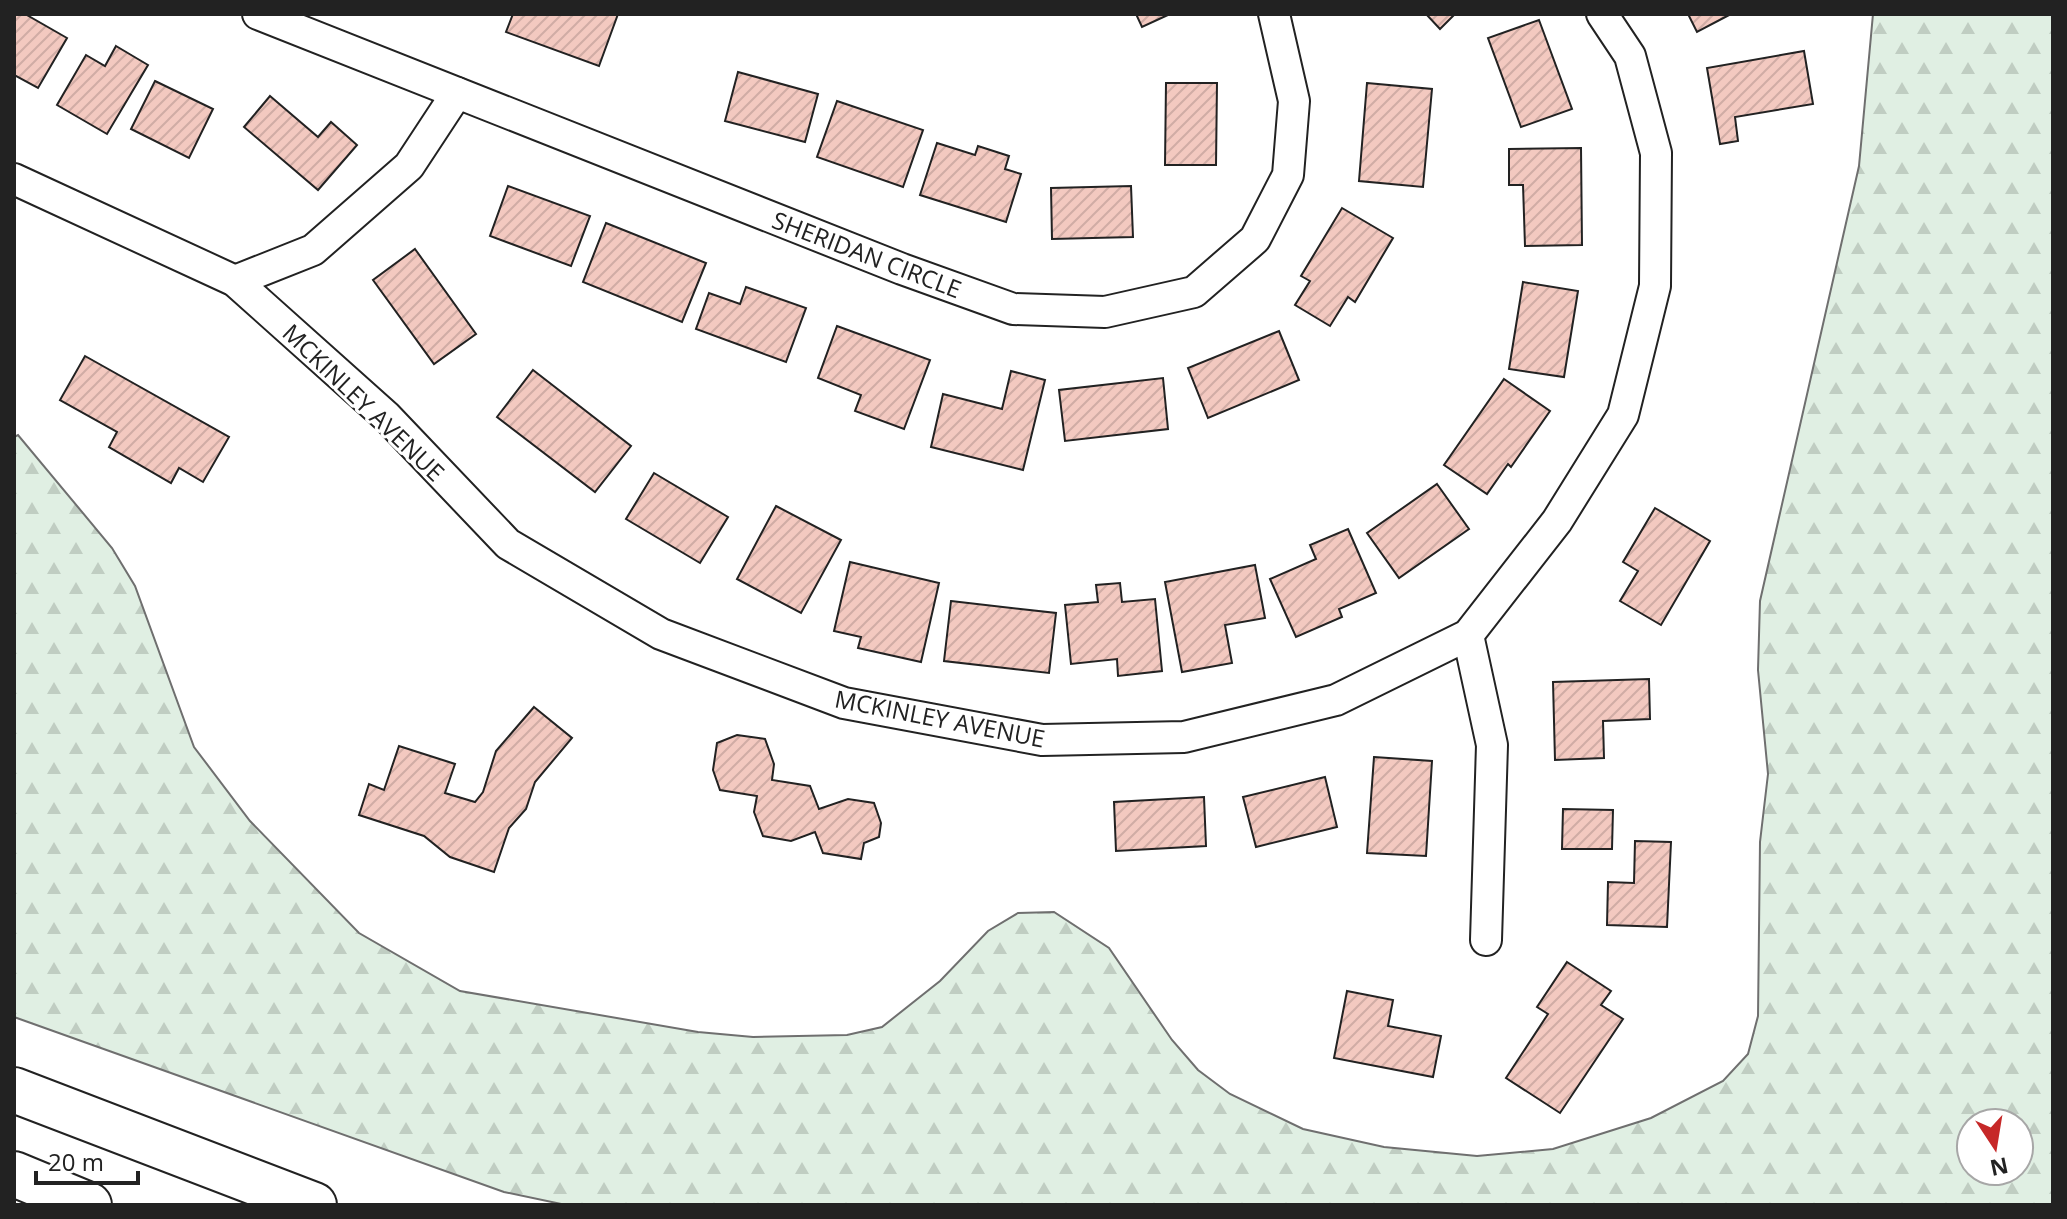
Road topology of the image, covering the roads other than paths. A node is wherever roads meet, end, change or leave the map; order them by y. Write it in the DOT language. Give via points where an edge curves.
graph roads {
  1 [pos="258,14"];
  2 [pos="1274,14"];
  3 [pos="1602,14"];
  4 [pos="457,93"];
  5 [pos="14,179"];
  6 [pos="235,281"];
  7 [pos="1468,635"];
  8 [pos="1486,940"];
  9 [pos="14,1090"];
  10 [pos="14,1174"];
  11 [pos="89,1205"];
  12 [pos="314,1205"];
  1 -- 4 [label="street, SHERIDAN CIRCLE"];
  2 -- 4 [label="street, SHERIDAN CIRCLE" via="1294,101 1288,175 1255,239 1194,292 1105,312 1013,309"];
  3 -- 7 [label="street, MCKINLEY AVENUE" via="1630,56 1656,153 1655,286 1623,415 1557,521"];
  4 -- 6 [label="street" via="409,166 313,250"];
  5 -- 6 [label="street, MCKINLEY AVENUE"];
  6 -- 7 [label="street, MCKINLEY AVENUE" via="387,417 508,544 661,634 844,703 1042,740 1184,737 1336,700"];
  7 -- 8 [label="street" via="1492,745"];
  9 -- 12 [label="highway"];
  10 -- 11 [label="highway"];
}
